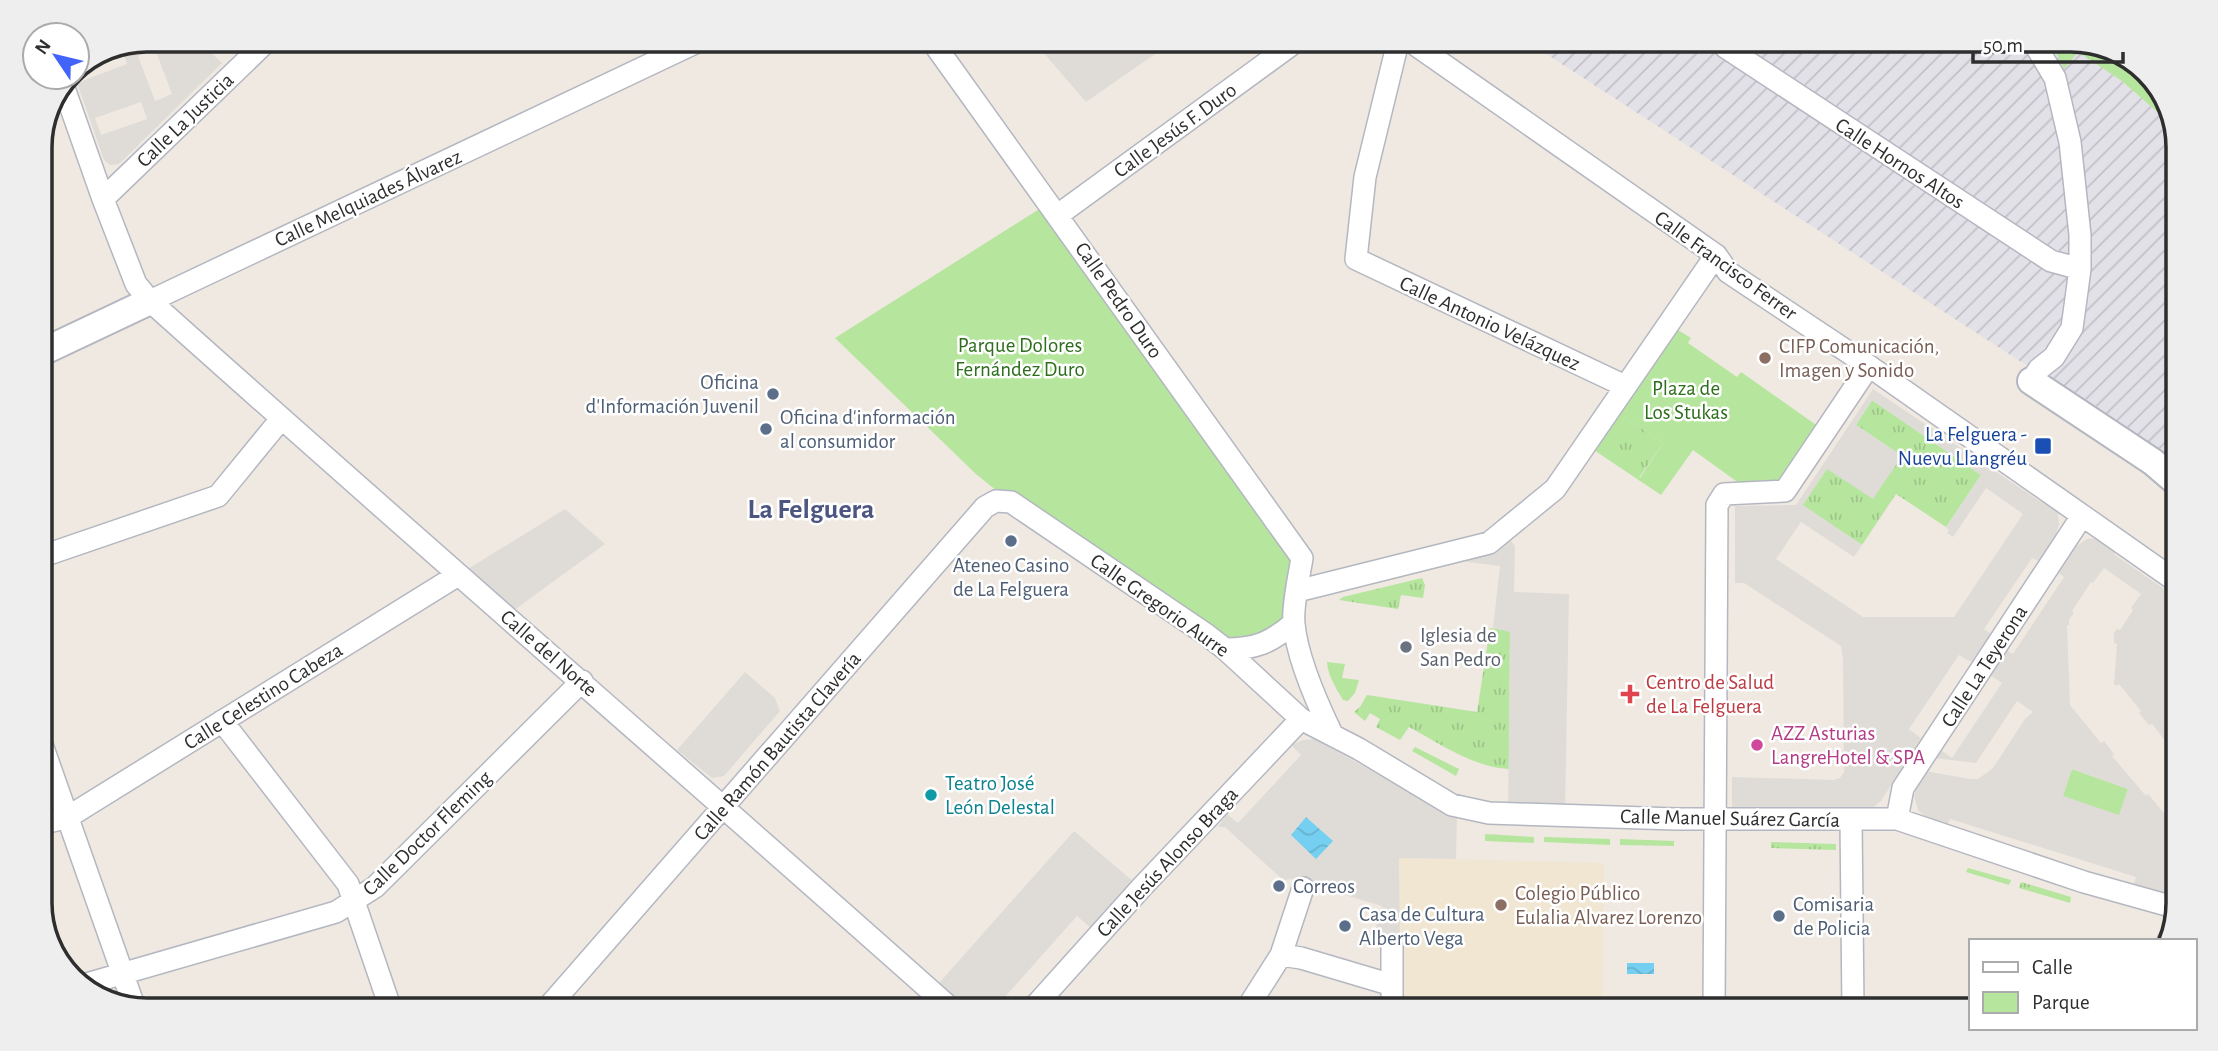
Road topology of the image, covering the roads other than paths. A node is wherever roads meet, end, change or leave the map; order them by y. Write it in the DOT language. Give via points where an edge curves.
graph roads {
  1 [pos="256,52"];
  2 [pos="676,52"];
  3 [pos="940,52"];
  4 [pos="1281,52"];
  5 [pos="1395,52"];
  6 [pos="1426,52"];
  7 [pos="2039,52"];
  8 [pos="1749,55"];
  9 [pos="67,97"];
  10 [pos="103,198"];
  11 [pos="1058,215"];
  12 [pos="1716,255"];
  13 [pos="2080,269"];
  14 [pos="150,301"];
  15 [pos="53,347"];
  16 [pos="2054,357"];
  17 [pos="1869,366"];
  18 [pos="2031,381"];
  19 [pos="1625,386"];
  20 [pos="2056,396"];
  21 [pos="281,419"];
  22 [pos="2165,474"];
  23 [pos="1011,502"];
  24 [pos="2082,516"];
  25 [pos="53,553"];
  26 [pos="2166,574"];
  27 [pos="458,575"];
  28 [pos="1297,591"];
  29 [pos="1294,623"];
  30 [pos="1225,649"];
  31 [pos="582,681"];
  32 [pos="1301,719"];
  33 [pos="222,721"];
  34 [pos="1332,734"];
  35 [pos="53,775"];
  36 [pos="724,807"];
  37 [pos="68,817"];
  38 [pos="1851,819"];
  39 [pos="1898,819"];
  40 [pos="1716,820"];
  41 [pos="53,821"];
  42 [pos="1303,888"];
  43 [pos="354,901"];
  44 [pos="2166,905"];
  45 [pos="1392,948"];
  46 [pos="1281,955"];
  47 [pos="123,974"];
  48 [pos="94,982"];
  49 [pos="1392,985"];
  50 [pos="131,997"];
  51 [pos="388,998"];
  52 [pos="556,998"];
  53 [pos="939,998"];
  54 [pos="1042,998"];
  55 [pos="1254,998"];
  56 [pos="1392,998"];
  57 [pos="1714,998"];
  58 [pos="1853,998"];
  1 -- 10 [label="street, Calle La Justicia"];
  2 -- 14 [label="street, Calle Melquiades Álvarez"];
  3 -- 11 [label="street, Calle Pedro Duro"];
  4 -- 11 [label="street, Calle Jesús F. Duro"];
  5 -- 19 [label="street, Calle Antonio Velázquez" via="1364,177 1356,259"];
  6 -- 12 [label="street, Calle Francisco Ferrer"];
  7 -- 13 [label="street" via="2055,78 2070,142"];
  8 -- 13 [label="street, Calle Hornos Altos" via="2051,261"];
  9 -- 10 [label="street, Calle del Norte"];
  10 -- 14 [label="street, Calle del Norte" via="136,284"];
  11 -- 28 [label="street, Calle Pedro Duro" via="1302,558"];
  12 -- 17 [label="street, Calle Francisco Ferrer" via="1728,272"];
  12 -- 19 [label="street"];
  13 -- 16 [label="street" via="2072,328"];
  14 -- 15 [label="street, Calle Melquiades Álvarez"];
  14 -- 21 [label="street, Calle del Norte"];
  16 -- 18 [label="street"];
  16 -- 20 [label="street"];
  17 -- 24 [label="street, Calle Francisco Ferrer"];
  17 -- 40 [label="street" via="1785,491 1724,494 1717,505"];
  18 -- 20 [label="street"];
  19 -- 28 [label="street" via="1555,489 1489,543"];
  20 -- 22 [label="street"];
  21 -- 25 [label="street" via="218,496"];
  21 -- 27 [label="street, Calle del Norte"];
  23 -- 30 [label="street, Calle Gregorio Aurre"];
  23 -- 36 [label="street, Calle Ramón Bautista Clavería" via="996,501 985,508"];
  24 -- 26 [label="street, Calle Francisco Ferrer"];
  24 -- 39 [label="street, Calle La Teyerona" via="1903,788"];
  27 -- 31 [label="street, Calle del Norte"];
  27 -- 33 [label="street, Calle Celestino Cabeza"];
  28 -- 29 [label="street"];
  29 -- 30 [label="street" via="1265,645"];
  29 -- 34 [label="street" via="1303,661"];
  30 -- 32 [label="street, Calle Gregorio Aurre"];
  31 -- 36 [label="street, Calle del Norte"];
  31 -- 43 [label="street, Calle Doctor Fleming" via="375,887"];
  32 -- 34 [label="street, Calle Manuel Suárez García"];
  32 -- 54 [label="street, Calle Jesús Alonso Braga"];
  33 -- 37 [label="street, Calle Celestino Cabeza"];
  33 -- 43 [label="street" via="348,884"];
  34 -- 40 [label="street, Calle Manuel Suárez García" via="1452,805 1489,813"];
  35 -- 37 [label="street"];
  36 -- 52 [label="street, Calle Ramón Bautista Clavería"];
  36 -- 53 [label="street, Calle del Norte"];
  37 -- 41 [label="street, Calle Celestino Cabeza"];
  37 -- 47 [label="street"];
  38 -- 39 [label="street, Calle Manuel Suárez García"];
  38 -- 40 [label="street, Calle Manuel Suárez García"];
  38 -- 58 [label="street"];
  39 -- 44 [label="street, Calle Manuel Suárez García"];
  40 -- 57 [label="street"];
  42 -- 46 [label="street"];
  43 -- 47 [label="street, Calle Doctor Fleming" via="336,912"];
  43 -- 51 [label="street"];
  45 -- 49 [label="street"];
  46 -- 49 [label="street"];
  46 -- 55 [label="street"];
  47 -- 48 [label="street, Calle Doctor Fleming"];
  47 -- 50 [label="street"];
  49 -- 56 [label="street"];
}
